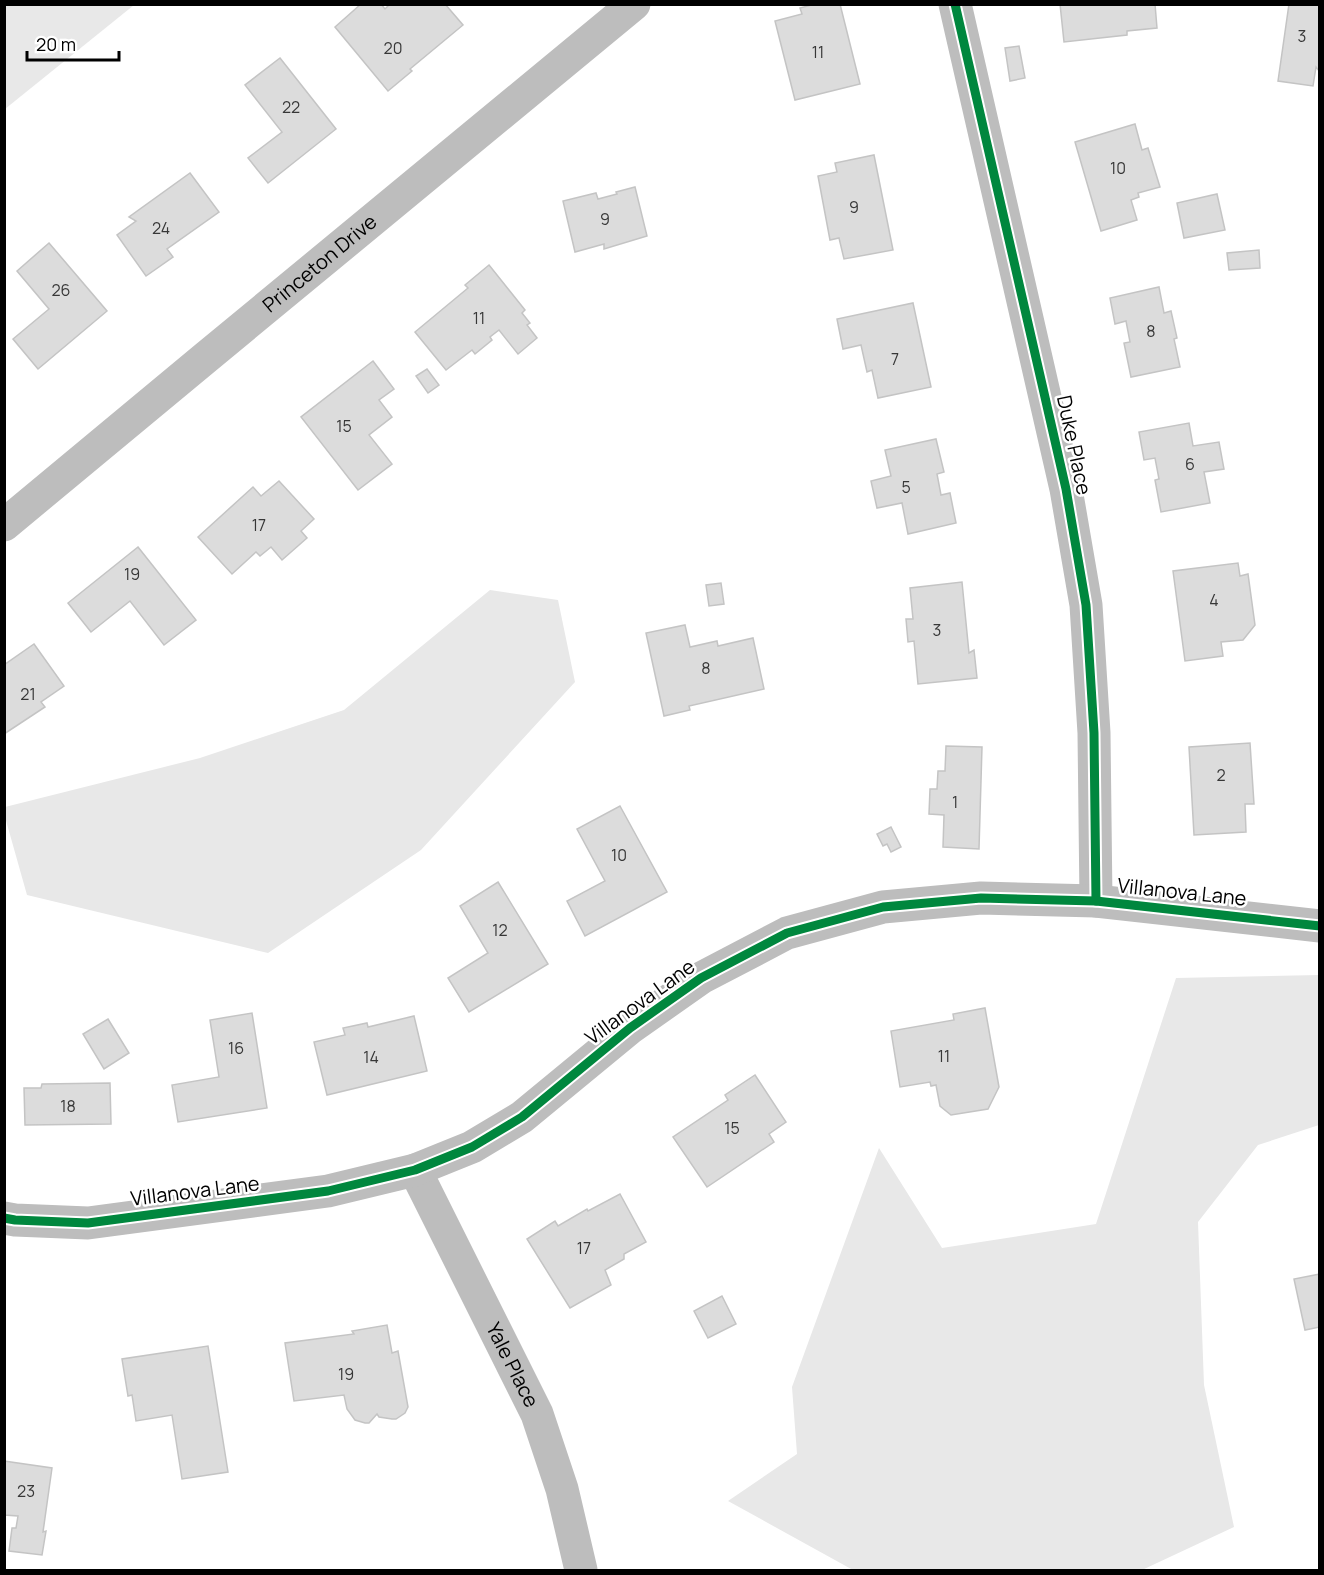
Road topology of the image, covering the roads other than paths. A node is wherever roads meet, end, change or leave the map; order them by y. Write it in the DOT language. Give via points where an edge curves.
graph roads {
  1 [pos="634,4"];
  2 [pos="956,4"];
  3 [pos="4,525"];
  4 [pos="1096,901"];
  5 [pos="1320,926"];
  6 [pos="415,1170"];
  7 [pos="4,1218"];
  8 [pos="581,1570"];
  1 -- 3 [label="street, Princeton Drive"];
  2 -- 4 [label="street, Duke Place" via="1066,489 1086,605 1094,733"];
  4 -- 5 [label="street, Villanova Lane"];
  4 -- 6 [label="street, Villanova Lane" via="981,898 883,907 787,933 701,978 630,1028 522,1117 472,1147"];
  6 -- 7 [label="street, Villanova Lane" via="328,1191 88,1223"];
  6 -- 8 [label="street, Yale Place" via="537,1414 562,1489"];
}
